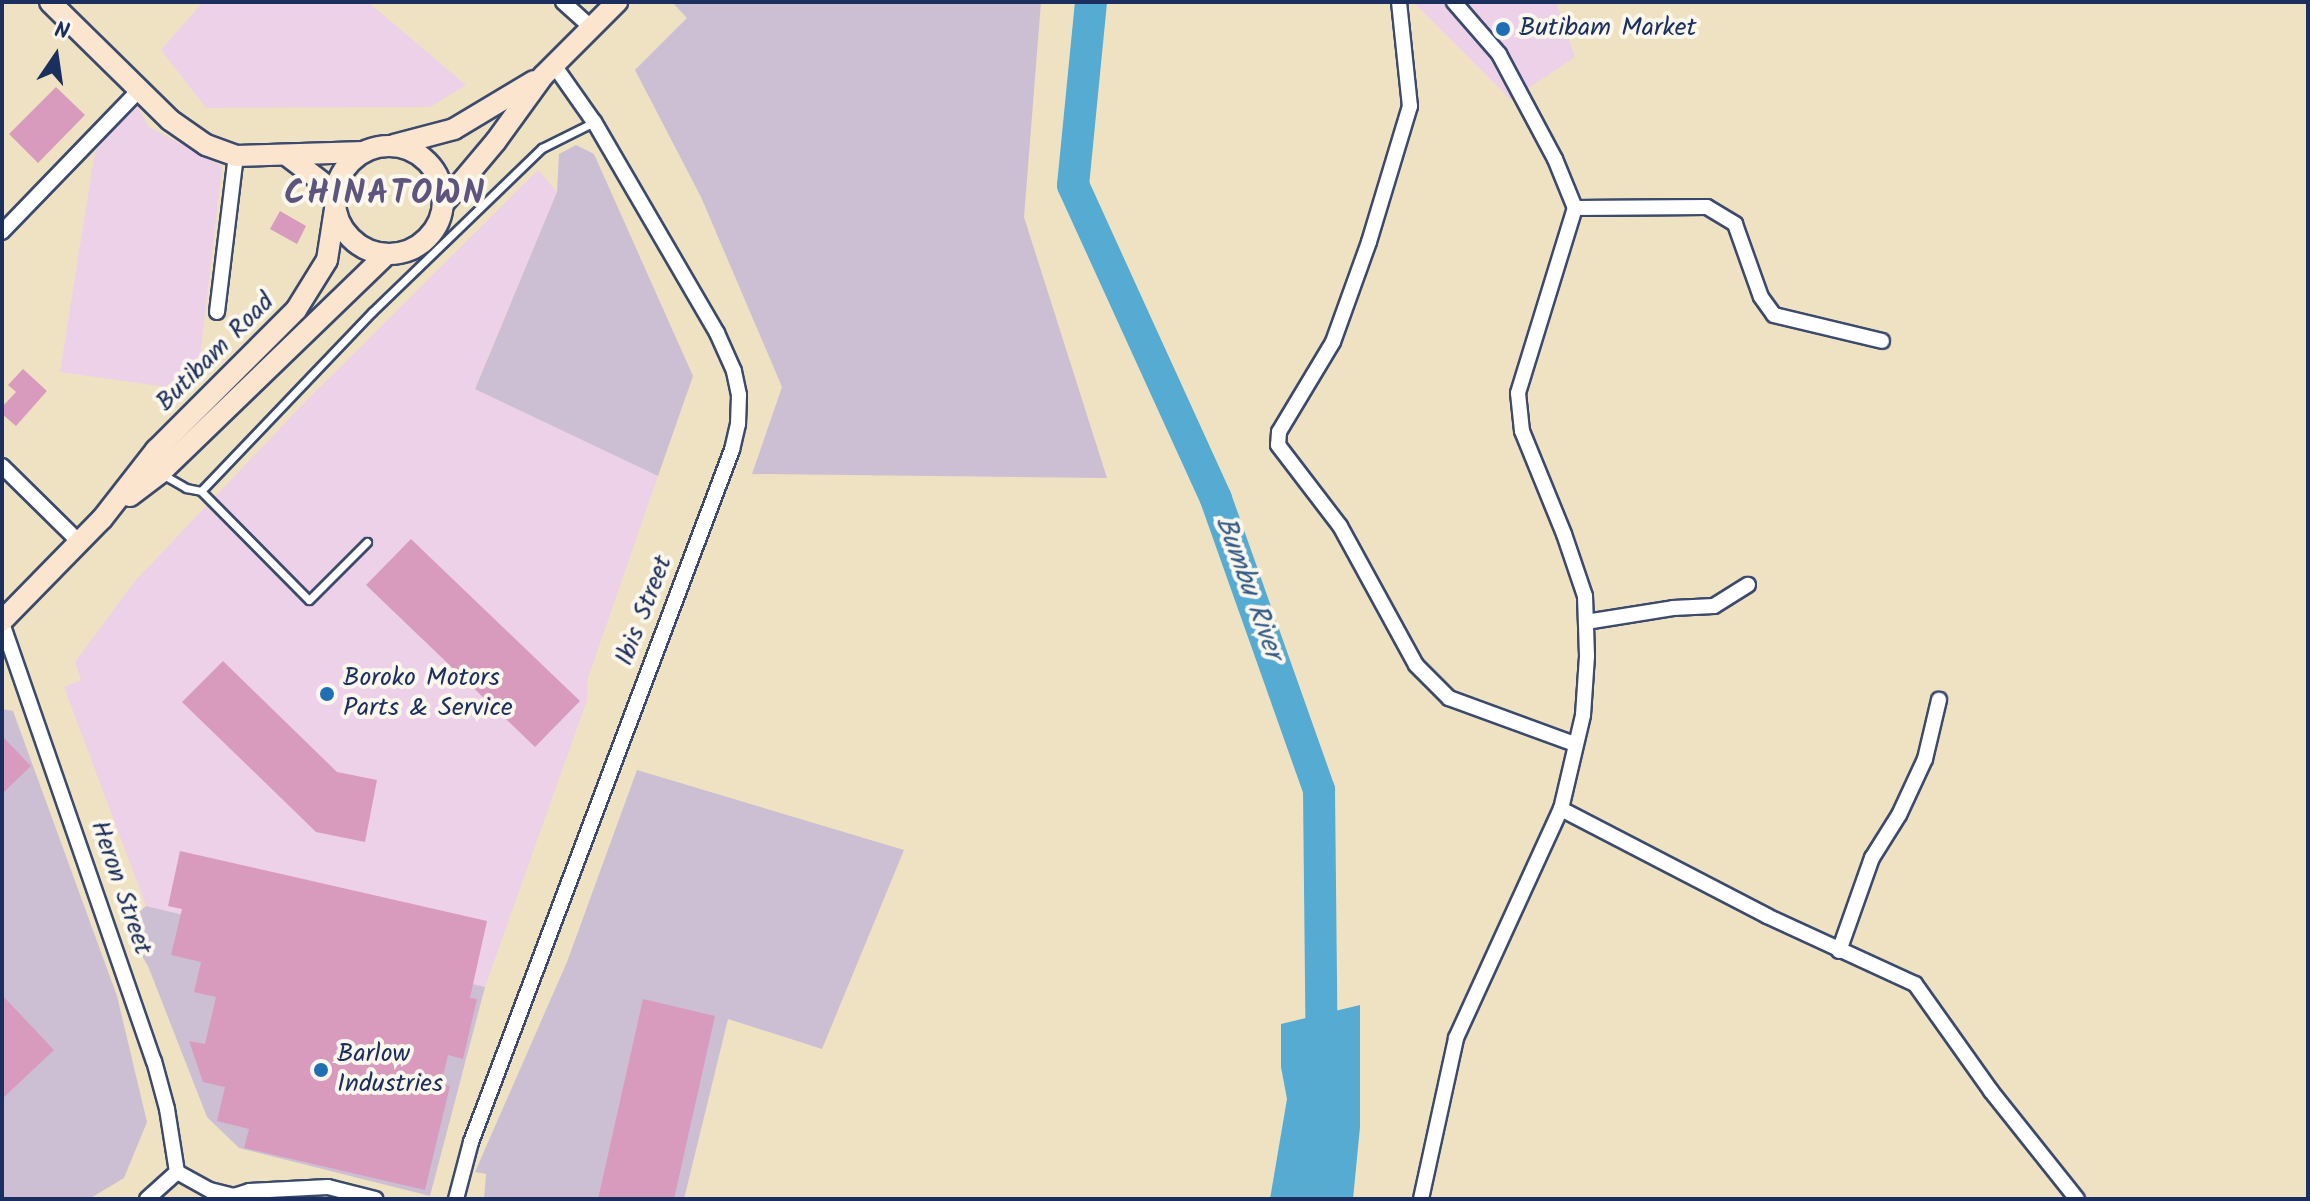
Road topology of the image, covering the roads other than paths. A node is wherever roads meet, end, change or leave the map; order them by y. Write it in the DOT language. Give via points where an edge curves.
graph roads {
  1 [pos="50,2"];
  2 [pos="563,2"];
  3 [pos="617,2"];
  4 [pos="1399,2"];
  5 [pos="1454,2"];
  6 [pos="592,28"];
  7 [pos="549,70"];
  8 [pos="139,90"];
  9 [pos="594,122"];
  10 [pos="390,146"];
  11 [pos="364,152"];
  12 [pos="236,156"];
  13 [pos="289,157"];
  14 [pos="335,200"];
  15 [pos="443,204"];
  16 [pos="1575,208"];
  17 [pos="2,232"];
  18 [pos="387,254"];
  19 [pos="217,312"];
  20 [pos="1882,341"];
  21 [pos="2,466"];
  22 [pos="160,473"];
  23 [pos="201,491"];
  24 [pos="102,519"];
  25 [pos="79,542"];
  26 [pos="367,542"];
  27 [pos="1748,585"];
  28 [pos="2,622"];
  29 [pos="1586,622"];
  30 [pos="1939,700"];
  31 [pos="1575,744"];
  32 [pos="1561,809"];
  33 [pos="1839,951"];
  34 [pos="177,1172"];
  35 [pos="215,1196"];
  36 [pos="236,1198"];
  37 [pos="147,1199"];
  38 [pos="375,1199"];
  39 [pos="456,1199"];
  40 [pos="1421,1199"];
  41 [pos="2077,1199"];
  1 -- 8 [label="main road"];
  2 -- 6 [label="street"];
  3 -- 6 [label="main road"];
  4 -- 31 [label="street" via="1410,106 1333,342 1279,432 1278,445 1340,526 1416,665 1449,698"];
  5 -- 16 [label="street" via="1499,54"];
  6 -- 7 [label="main road"];
  7 -- 9 [label="street, Ibis Street"];
  7 -- 10 [label="main road" via="454,129"];
  7 -- 15 [label="main road"];
  8 -- 12 [label="main road" via="187,133"];
  8 -- 17 [label="street"];
  9 -- 23 [label="lane" via="542,148 372,312"];
  9 -- 39 [label="street, Ibis Street" via="726,349 739,395 738,424 471,1142"];
  10 -- 11 [label="main road"];
  10 -- 15 [label="main road" via="411,151 429,164 440,182"];
  11 -- 13 [label="main road"];
  11 -- 14 [label="main road" via="340,175"];
  12 -- 13 [label="main road"];
  12 -- 19 [label="street"];
  13 -- 14 [label="main road"];
  14 -- 18 [label="main road" via="351,239"];
  14 -- 24 [label="main road, Butibam Road" via="327,260 296,310 156,450"];
  15 -- 18 [label="main road" via="436,226 422,243"];
  16 -- 20 [label="street" via="1707,207 1735,224 1761,297 1774,315"];
  16 -- 29 [label="street" via="1518,393 1522,431 1585,596"];
  18 -- 22 [label="main road, Butibam Road"];
  21 -- 25 [label="street"];
  22 -- 23 [label="lane"];
  22 -- 24 [label="main road, Butibam Road"];
  23 -- 26 [label="lane" via="309,600"];
  24 -- 25 [label="main road, Butibam Road"];
  25 -- 28 [label="main road, Butibam Road"];
  27 -- 29 [label="street" via="1714,606"];
  28 -- 34 [label="street, Heron Street" via="154,1061"];
  29 -- 31 [label="street" via="1583,715"];
  30 -- 33 [label="street" via="1925,759 1872,858"];
  31 -- 32 [label="street"];
  32 -- 33 [label="street"];
  32 -- 40 [label="street" via="1456,1038"];
  33 -- 41 [label="street" via="1915,984"];
  34 -- 35 [label="street"];
  34 -- 37 [label="street"];
  35 -- 36 [label="street"];
  36 -- 38 [label="street" via="249,1191 328,1187"];
}
